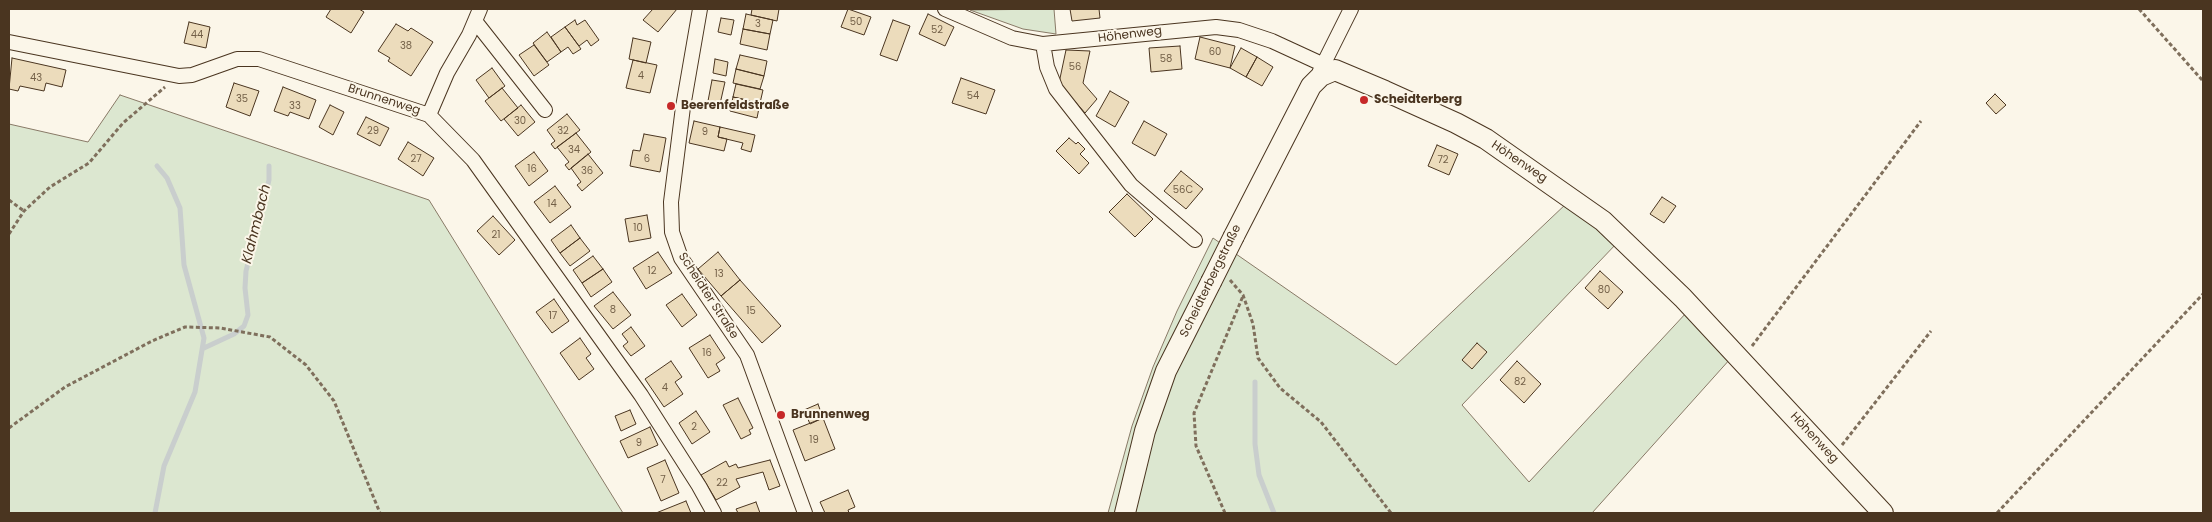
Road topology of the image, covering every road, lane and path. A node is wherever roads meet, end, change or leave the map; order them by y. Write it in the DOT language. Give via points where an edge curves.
graph roads {
  1 [pos="700,9"];
  2 [pos="945,9"];
  3 [pos="1351,9"];
  4 [pos="2139,9"];
  5 [pos="478,15"];
  6 [pos="9,42"];
  7 [pos="1043,44"];
  8 [pos="1329,67"];
  9 [pos="179,76"];
  10 [pos="2203,81"];
  11 [pos="545,110"];
  12 [pos="429,115"];
  13 [pos="1921,121"];
  14 [pos="9,200"];
  15 [pos="24,211"];
  16 [pos="9,234"];
  17 [pos="1195,240"];
  18 [pos="1218,278"];
  19 [pos="2203,294"];
  20 [pos="1243,295"];
  21 [pos="1930,331"];
  22 [pos="1742,360"];
  23 [pos="9,428"];
  24 [pos="1832,457"];
  25 [pos="380,513"];
  26 [pos="714,513"];
  27 [pos="805,513"];
  28 [pos="1125,513"];
  29 [pos="1225,513"];
  30 [pos="1391,513"];
  31 [pos="1883,513"];
  32 [pos="1997,513"];
  1 -- 27 [label="street, Scheidter Straße" via="671,202 672,232 681,258 747,354"];
  2 -- 7 [label="street, Höhenweg" via="1012,38"];
  3 -- 8 [label="street"];
  4 -- 10 [label="path"];
  5 -- 11 [label="street"];
  5 -- 12 [label="street"];
  6 -- 9 [label="street, Brunnenweg"];
  7 -- 8 [label="street, Höhenweg" via="1216,27 1259,36"];
  7 -- 17 [label="street" via="1047,68 1056,89 1131,185"];
  8 -- 18 [label="street, Scheidterbergstraße, bridge" via="1311,86 1234,236"];
  8 -- 22 [label="street, Höhenweg" via="1456,122 1575,200 1625,240"];
  9 -- 12 [label="street, Brunnenweg" via="192,75 237,58 259,59"];
  9 -- 15 [label="path" via="123,123 89,163 50,187"];
  12 -- 26 [label="street, Brunnenweg" via="473,160 641,395"];
  13 -- 22 [label="path"];
  14 -- 15 [label="path"];
  15 -- 16 [label="path"];
  18 -- 20 [label="path"];
  18 -- 28 [label="street, Scheidterbergstraße" via="1166,371 1145,430"];
  19 -- 32 [label="path"];
  20 -- 29 [label="path" via="1194,413 1196,446"];
  20 -- 30 [label="path" via="1253,324 1258,358 1280,388 1321,422"];
  21 -- 24 [label="path"];
  22 -- 24 [label="street, Höhenweg"];
  23 -- 25 [label="path" via="65,388 152,341 185,328 220,328 270,337 306,365 334,400"];
  24 -- 31 [label="street, Höhenweg"];
}
